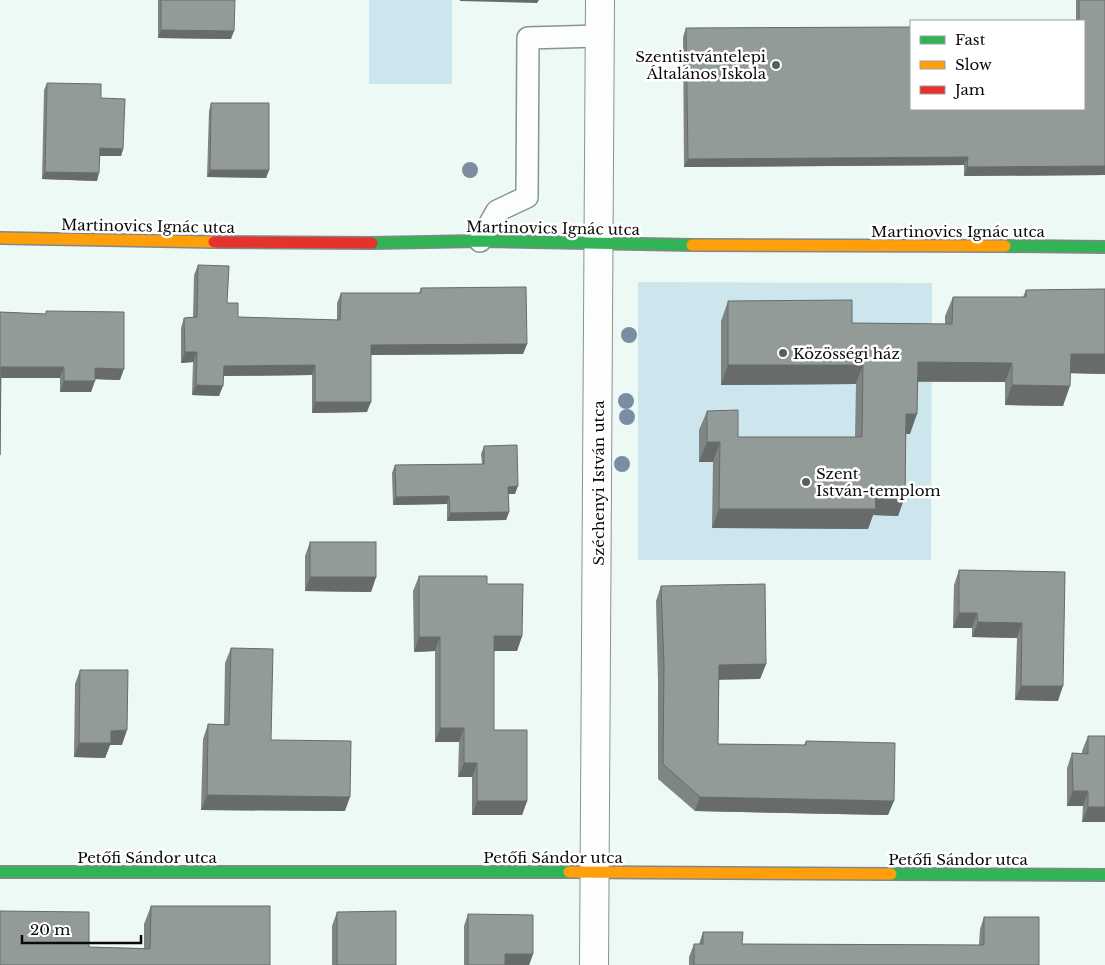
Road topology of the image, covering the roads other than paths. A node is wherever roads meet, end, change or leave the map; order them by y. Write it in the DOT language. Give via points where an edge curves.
graph roads {
  1 [pos="600,0"];
  2 [pos="599,36"];
  3 [pos="0,238"];
  4 [pos="480,241"];
  5 [pos="598,244"];
  6 [pos="1105,247"];
  7 [pos="0,872"];
  8 [pos="596,872"];
  9 [pos="1105,875"];
  10 [pos="594,965"];
  1 -- 2 [label="street, Széchenyi István utca"];
  2 -- 4 [label="lane" via="528,38 526,197 497,211"];
  2 -- 5 [label="street, Széchenyi István utca"];
  3 -- 4 [label="street, Martinovics Ignác utca" via="350,244"];
  4 -- 5 [label="street, Martinovics Ignác utca"];
  5 -- 6 [label="street, Martinovics Ignác utca"];
  5 -- 8 [label="street, Széchenyi István utca"];
  7 -- 8 [label="street, Petőfi Sándor utca"];
  8 -- 9 [label="street, Petőfi Sándor utca"];
  8 -- 10 [label="street, Széchenyi István utca"];
}
